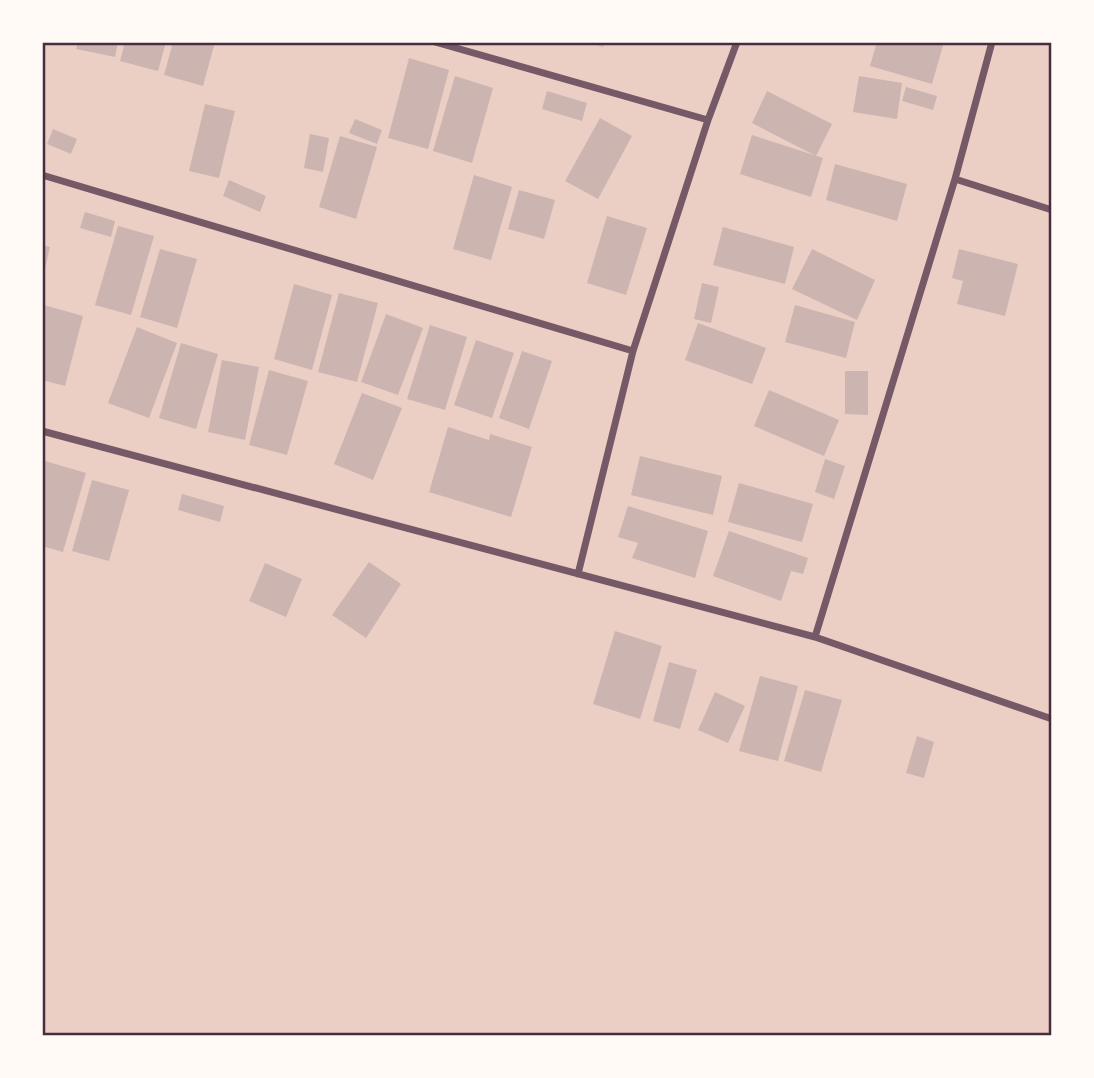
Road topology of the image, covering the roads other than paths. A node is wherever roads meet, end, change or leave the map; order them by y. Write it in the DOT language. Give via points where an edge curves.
graph roads {
  1 [pos="435,42"];
  2 [pos="737,42"];
  3 [pos="992,42"];
  4 [pos="708,120"];
  5 [pos="42,175"];
  6 [pos="955,179"];
  7 [pos="1052,210"];
  8 [pos="633,351"];
  9 [pos="42,431"];
  10 [pos="578,574"];
  11 [pos="815,637"];
  12 [pos="1052,719"];
  1 -- 4 [label="street"];
  2 -- 4 [label="street"];
  3 -- 6 [label="street"];
  4 -- 8 [label="street"];
  5 -- 8 [label="street"];
  6 -- 7 [label="street"];
  6 -- 11 [label="street"];
  8 -- 10 [label="street"];
  9 -- 10 [label="street"];
  10 -- 11 [label="street"];
  11 -- 12 [label="street"];
}
